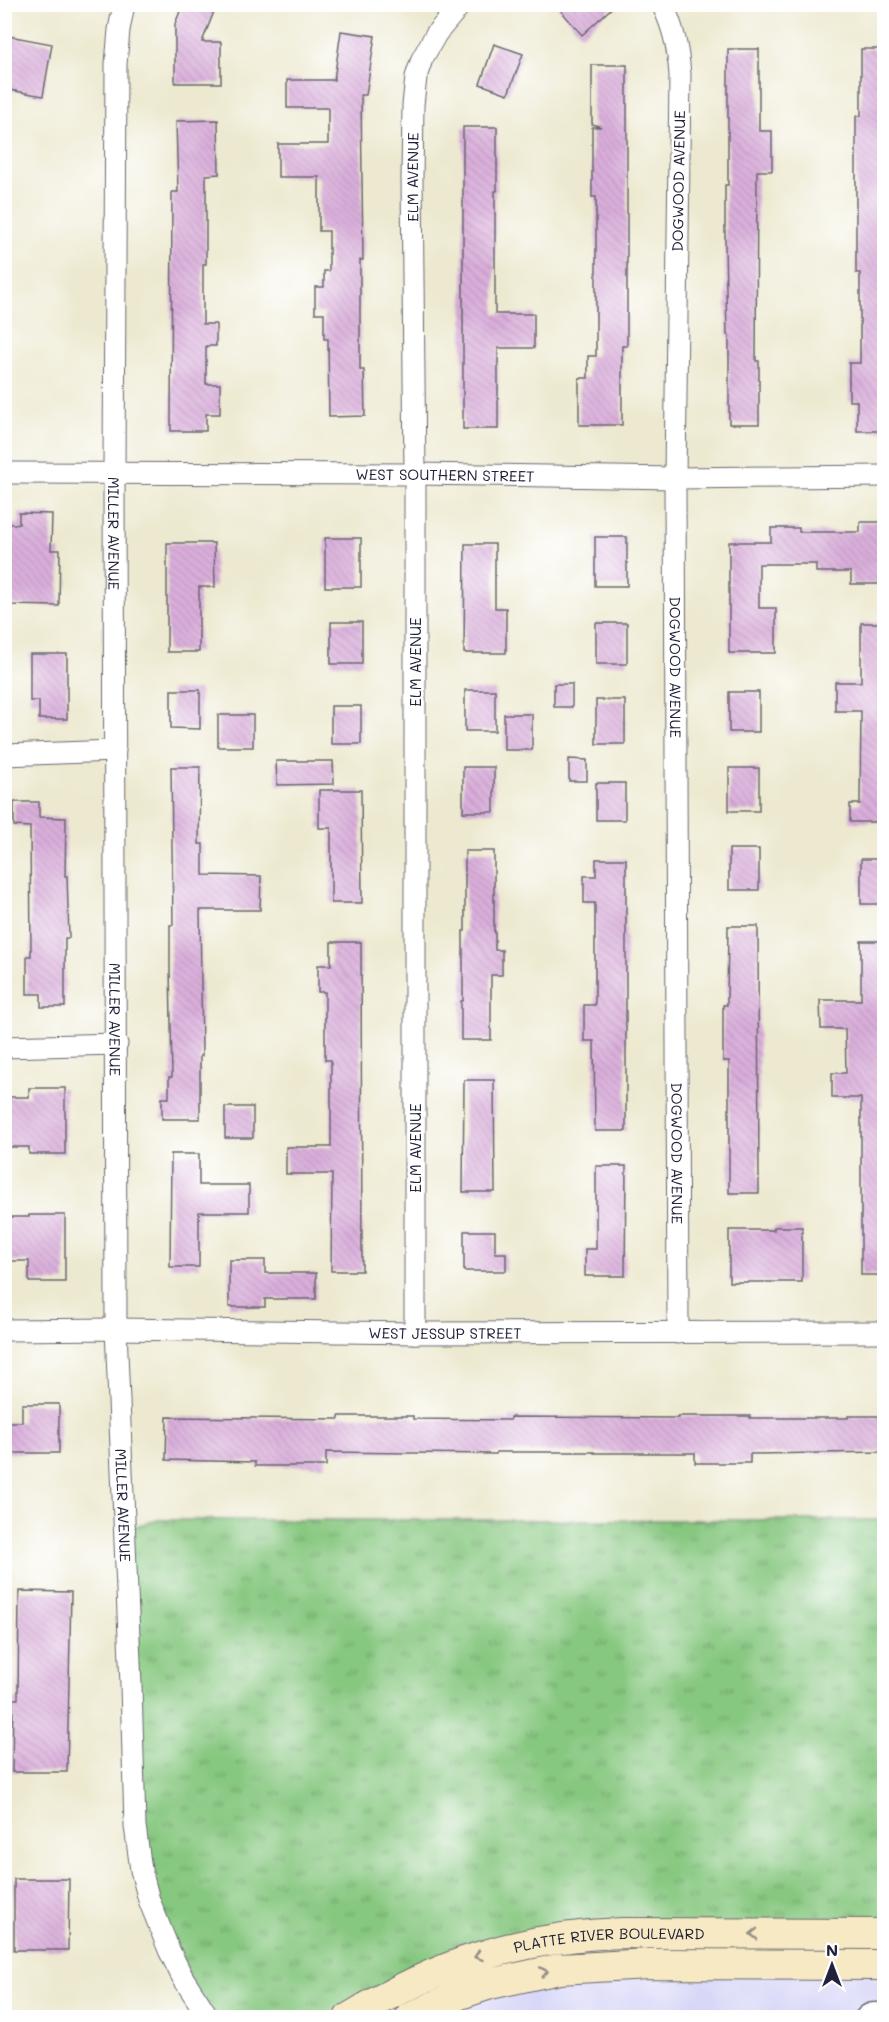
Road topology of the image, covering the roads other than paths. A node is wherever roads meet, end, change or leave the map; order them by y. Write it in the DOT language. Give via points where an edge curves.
graph roads {
  1 [pos="124,4"];
  2 [pos="461,4"];
  3 [pos="662,4"];
  4 [pos="4,473"];
  5 [pos="114,474"];
  6 [pos="415,474"];
  7 [pos="885,476"];
  8 [pos="675,478"];
  9 [pos="115,751"];
  10 [pos="4,755"];
  11 [pos="117,1044"];
  12 [pos="4,1047"];
  13 [pos="116,1329"];
  14 [pos="4,1330"];
  15 [pos="885,1332"];
  16 [pos="415,1333"];
  17 [pos="678,1333"];
  18 [pos="885,1934"];
  19 [pos="885,1965"];
  20 [pos="885,2009"];
  21 [pos="209,2018"];
  22 [pos="349,2018"];
  23 [pos="410,2018"];
  24 [pos="859,2018"];
  1 -- 5 [label="street, MILLER AVENUE" via="116,64"];
  2 -- 6 [label="street, ELM AVENUE" via="436,34 422,59 413,105"];
  3 -- 8 [label="street, DOGWOOD AVENUE" via="671,22 680,75"];
  4 -- 5 [label="street, WEST SOUTHERN STREET"];
  5 -- 6 [label="street, WEST SOUTHERN STREET"];
  5 -- 9 [label="street, MILLER AVENUE"];
  6 -- 8 [label="street, WEST SOUTHERN STREET"];
  6 -- 16 [label="street, ELM AVENUE"];
  7 -- 8 [label="street, WEST SOUTHERN STREET"];
  8 -- 17 [label="street, DOGWOOD AVENUE"];
  9 -- 10 [label="street"];
  9 -- 11 [label="street, MILLER AVENUE"];
  11 -- 12 [label="street"];
  11 -- 13 [label="street, MILLER AVENUE"];
  13 -- 14 [label="street, WEST JESSUP STREET"];
  13 -- 16 [label="street, WEST JESSUP STREET"];
  13 -- 21 [label="street, MILLER AVENUE" via="135,1826 149,1900 183,1978"];
  15 -- 17 [label="street, WEST JESSUP STREET"];
  16 -- 17 [label="street, WEST JESSUP STREET"];
  18 -- 22 [label="street, PLATTE RIVER BOULEVARD, one-way" via="622,1933 546,1939 448,1967"];
  23 -- 19 [label="street, PLATTE RIVER BOULEVARD, one-way" via="490,1984 559,1969 649,1964"];
  20 -- 24 [label="lane" via="871,2007"];
}
